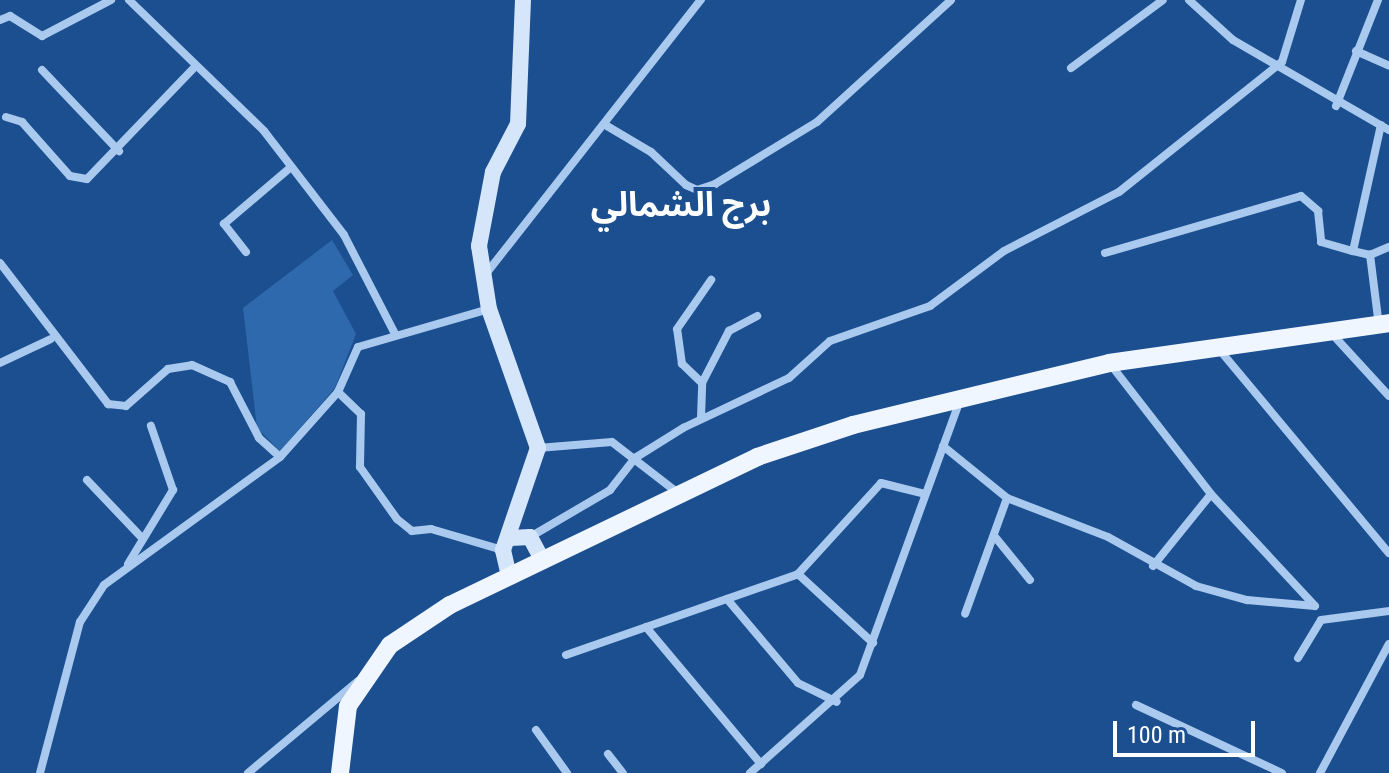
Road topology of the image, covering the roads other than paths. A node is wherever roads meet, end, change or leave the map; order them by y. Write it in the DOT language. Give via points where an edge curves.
graph roads {
  1 [pos="111,0"];
  2 [pos="129,0"];
  3 [pos="523,0"];
  4 [pos="701,0"];
  5 [pos="951,0"];
  6 [pos="1163,0"];
  7 [pos="1189,0"];
  8 [pos="1301,0"];
  9 [pos="1378,0"];
  10 [pos="0,20"];
  11 [pos="1356,51"];
  12 [pos="1282,62"];
  13 [pos="1389,66"];
  14 [pos="1071,68"];
  15 [pos="193,69"];
  16 [pos="42,70"];
  17 [pos="1336,106"];
  18 [pos="6,117"];
  19 [pos="607,126"];
  20 [pos="1385,127"];
  21 [pos="119,151"];
  22 [pos="291,167"];
  23 [pos="1389,247"];
  24 [pos="1353,251"];
  25 [pos="246,252"];
  26 [pos="1105,253"];
  27 [pos="1370,255"];
  28 [pos="0,263"];
  29 [pos="485,275"];
  30 [pos="711,280"];
  31 [pos="489,309"];
  32 [pos="757,316"];
  33 [pos="1384,325"];
  34 [pos="394,332"];
  35 [pos="1334,336"];
  36 [pos="51,339"];
  37 [pos="1218,348"];
  38 [pos="0,363"];
  39 [pos="1109,363"];
  40 [pos="702,383"];
  41 [pos="338,392"];
  42 [pos="1389,396"];
  43 [pos="960,399"];
  44 [pos="701,418"];
  45 [pos="151,426"];
  46 [pos="943,446"];
  47 [pos="538,448"];
  48 [pos="280,457"];
  49 [pos="635,458"];
  50 [pos="87,480"];
  51 [pos="678,494"];
  52 [pos="925,494"];
  53 [pos="1211,494"];
  54 [pos="1007,498"];
  55 [pos="141,537"];
  56 [pos="530,537"];
  57 [pos="996,538"];
  58 [pos="507,544"];
  59 [pos="1389,553"];
  60 [pos="543,561"];
  61 [pos="128,564"];
  62 [pos="1153,566"];
  63 [pos="798,574"];
  64 [pos="509,576"];
  65 [pos="1030,580"];
  66 [pos="727,599"];
  67 [pos="1389,611"];
  68 [pos="965,614"];
  69 [pos="646,627"];
  70 [pos="873,643"];
  71 [pos="1389,644"];
  72 [pos="566,655"];
  73 [pos="1298,658"];
  74 [pos="361,679"];
  75 [pos="837,702"];
  76 [pos="1136,705"];
  77 [pos="536,730"];
  78 [pos="608,754"];
  79 [pos="761,764"];
  80 [pos="257,770"];
  81 [pos="40,773"];
  82 [pos="248,773"];
  83 [pos="340,773"];
  84 [pos="567,773"];
  85 [pos="623,773"];
  86 [pos="750,773"];
  87 [pos="1282,773"];
  88 [pos="1320,773"];
  1 -- 10 [label="street" via="42,36 10,16"];
  2 -- 15 [label="street"];
  3 -- 29 [label="street" via="518,124 487,194 479,246"];
  4 -- 19 [label="street"];
  5 -- 19 [label="street" via="817,122 715,184 686,185 651,152"];
  6 -- 14 [label="street"];
  7 -- 12 [label="street" via="1233,40"];
  8 -- 12 [label="street"];
  9 -- 11 [label="street"];
  11 -- 13 [label="street"];
  11 -- 17 [label="street"];
  12 -- 17 [label="street"];
  12 -- 44 [label="street" via="1119,192 1004,251 930,306 830,341 779,385"];
  15 -- 21 [label="street"];
  15 -- 22 [label="street" via="264,131"];
  16 -- 21 [label="street"];
  17 -- 20 [label="street"];
  18 -- 21 [label="street" via="22,122 79,180 96,175"];
  19 -- 29 [label="street"];
  20 -- 24 [label="street"];
  22 -- 25 [label="street" via="224,224"];
  22 -- 34 [label="street" via="360,260"];
  23 -- 27 [label="street"];
  24 -- 26 [label="street" via="1321,242 1318,211 1301,196"];
  24 -- 27 [label="street"];
  27 -- 33 [label="street"];
  28 -- 36 [label="street"];
  29 -- 31 [label="street"];
  30 -- 40 [label="street" via="677,329 682,364"];
  31 -- 34 [label="street"];
  31 -- 47 [label="street"];
  32 -- 40 [label="street" via="729,331"];
  33 -- 35 [label="main road"];
  34 -- 41 [label="street" via="358,347"];
  35 -- 37 [label="main road"];
  35 -- 42 [label="street"];
  36 -- 38 [label="street"];
  36 -- 48 [label="street" via="113,407 133,402 174,365 225,378 259,438"];
  37 -- 39 [label="main road"];
  37 -- 59 [label="street"];
  39 -- 43 [label="main road"];
  39 -- 53 [label="street"];
  40 -- 44 [label="street"];
  41 -- 48 [label="street"];
  41 -- 58 [label="street" via="361,414 360,467 397,519 412,531 431,529"];
  43 -- 46 [label="street"];
  43 -- 51 [label="main road" via="794,443"];
  44 -- 49 [label="street"];
  45 -- 55 [label="street" via="173,484"];
  46 -- 52 [label="street"];
  46 -- 54 [label="street"];
  47 -- 49 [label="street" via="600,440"];
  47 -- 58 [label="street"];
  48 -- 61 [label="street"];
  49 -- 51 [label="street"];
  49 -- 56 [label="street" via="610,490"];
  50 -- 55 [label="street"];
  51 -- 60 [label="main road"];
  52 -- 63 [label="street" via="899,484 873,488"];
  52 -- 70 [label="street"];
  53 -- 62 [label="street"];
  53 -- 62 [label="street" via="1315,606 1247,600"];
  54 -- 57 [label="street"];
  54 -- 62 [label="street" via="1108,537"];
  55 -- 61 [label="street"];
  56 -- 58 [label="street"];
  56 -- 60 [label="street"];
  57 -- 65 [label="street"];
  57 -- 68 [label="street"];
  58 -- 64 [label="street"];
  60 -- 64 [label="main road"];
  61 -- 81 [label="street" via="80,622"];
  63 -- 66 [label="street"];
  63 -- 70 [label="street"];
  64 -- 74 [label="main road" via="416,627"];
  66 -- 69 [label="street"];
  66 -- 75 [label="street" via="798,683"];
  67 -- 73 [label="street" via="1321,620"];
  69 -- 72 [label="street"];
  69 -- 79 [label="street"];
  70 -- 75 [label="street" via="860,675"];
  71 -- 88 [label="street"];
  74 -- 80 [label="street"];
  74 -- 83 [label="main road" via="343,727"];
  75 -- 79 [label="street"];
  76 -- 87 [label="street"];
  77 -- 84 [label="street"];
  78 -- 85 [label="street"];
  79 -- 86 [label="street"];
  80 -- 82 [label="street"];
}
